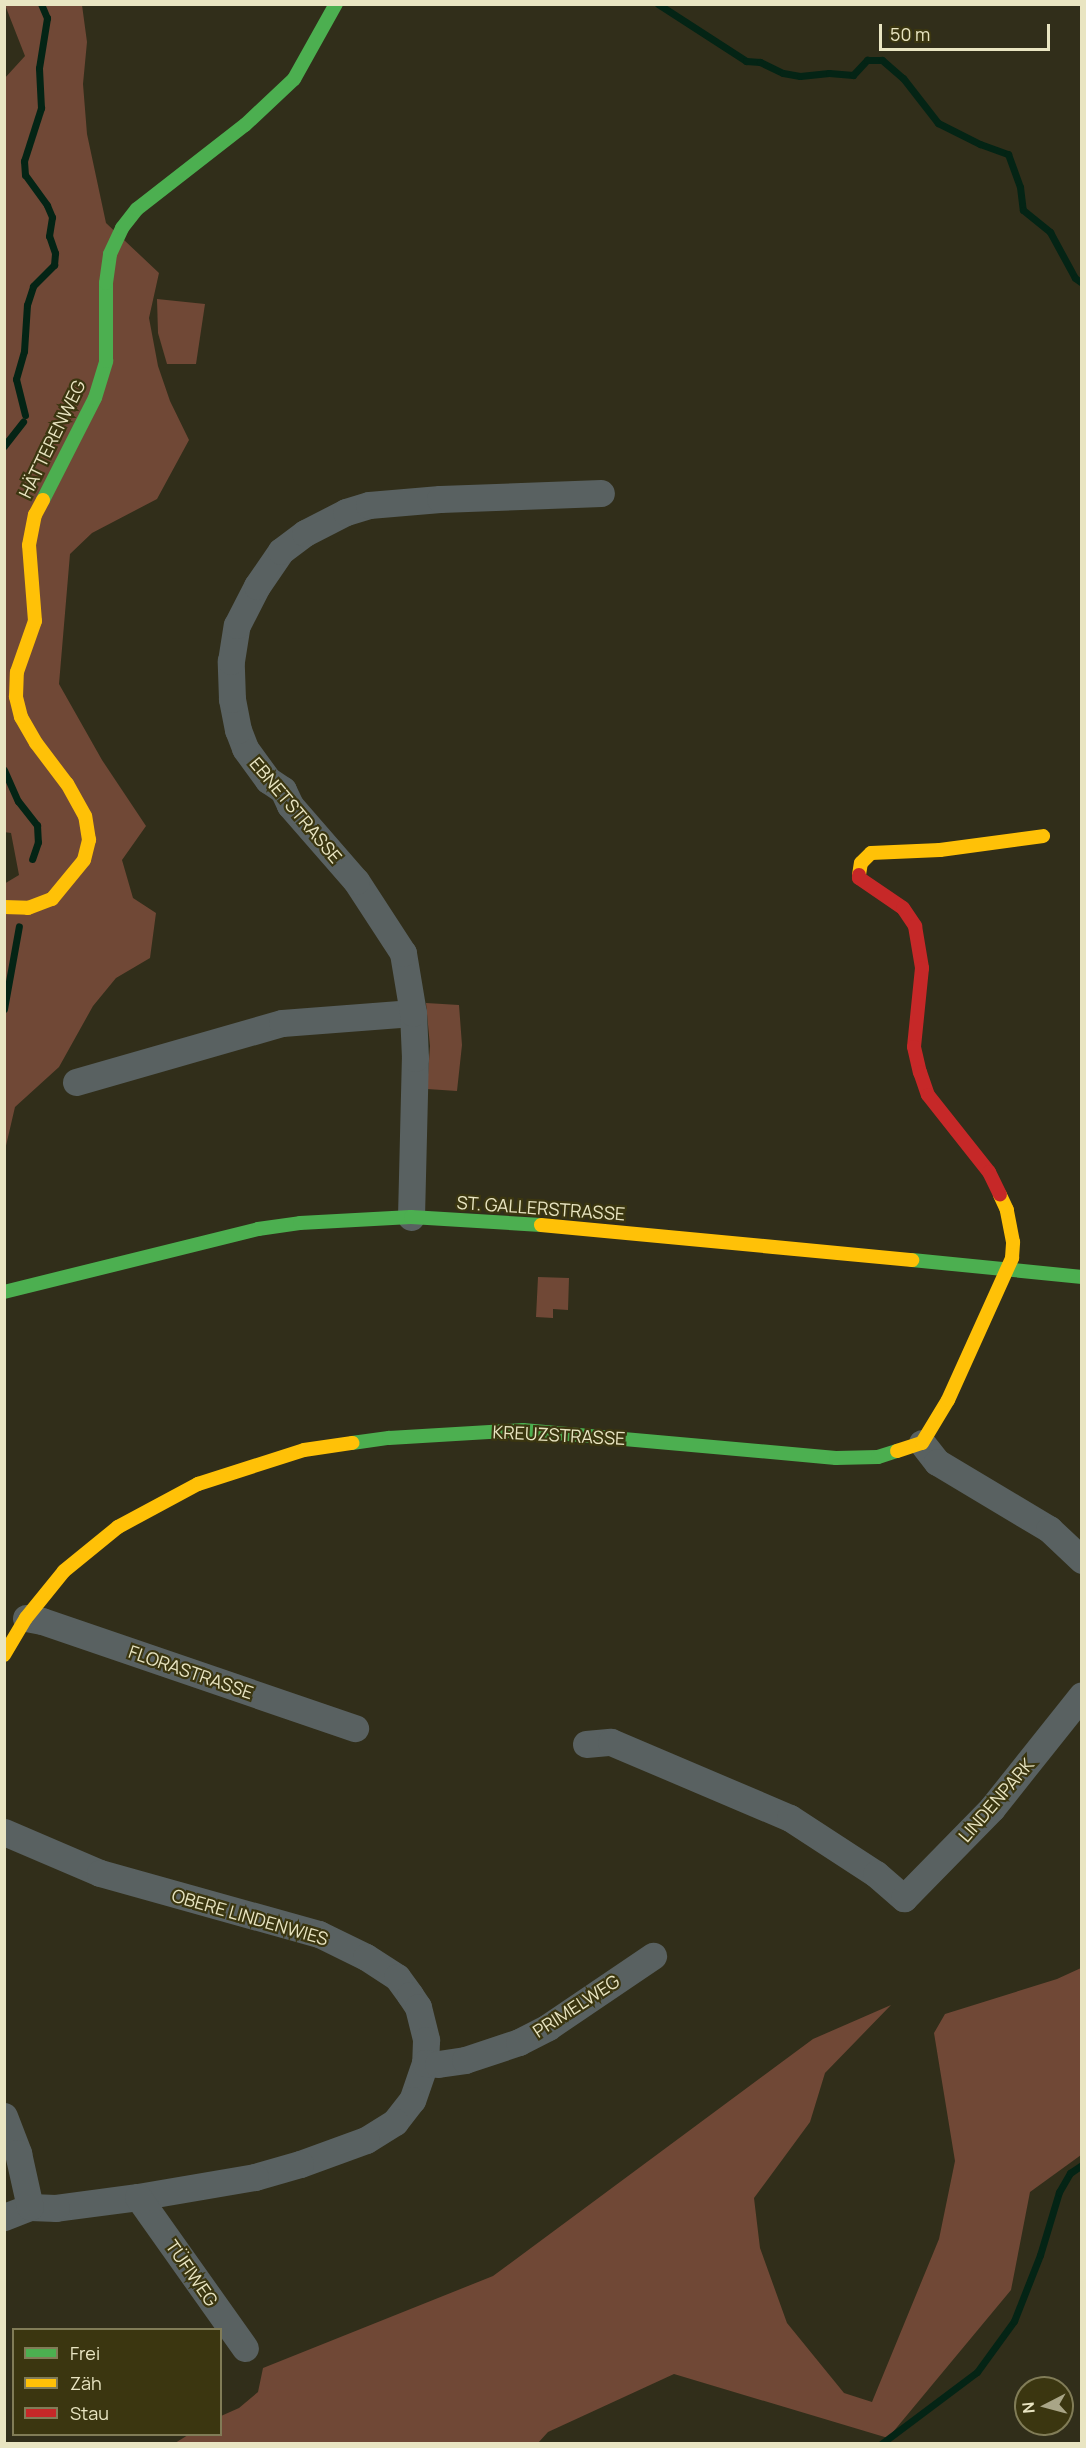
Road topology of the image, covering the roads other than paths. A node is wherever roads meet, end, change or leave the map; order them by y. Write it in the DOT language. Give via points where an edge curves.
graph roads {
  1 [pos="336,4"];
  2 [pos="601,493"];
  3 [pos="1043,836"];
  4 [pos="4,907"];
  5 [pos="413,1013"];
  6 [pos="76,1082"];
  7 [pos="411,1217"];
  8 [pos="1006,1270"];
  9 [pos="1082,1277"];
  10 [pos="4,1292"];
  11 [pos="922,1443"];
  12 [pos="1082,1560"];
  13 [pos="26,1618"];
  14 [pos="4,1655"];
  15 [pos="1082,1695"];
  16 [pos="355,1728"];
  17 [pos="586,1744"];
  18 [pos="4,1832"];
  19 [pos="653,1956"];
  20 [pos="425,2062"];
  21 [pos="4,2116"];
  22 [pos="138,2198"];
  23 [pos="30,2207"];
  24 [pos="4,2217"];
  25 [pos="245,2348"];
  1 -- 4 [label="street, HÄTTERENWEG" via="294,79 245,125 137,209 122,228 110,254 106,361 95,398 35,515 29,546 35,621 17,672 16,698 21,717 36,743 85,816 88,840 84,860 52,898 28,908"];
  2 -- 5 [label="street, EBNETSTRASSE" via="428,500 369,505 346,512 305,533 281,551 237,626 232,647 231,691 245,747 379,913 404,953"];
  3 -- 8 [label="street" via="940,850 871,853 861,863 859,878 903,908 915,926 922,968 914,1047 920,1072 928,1095 977,1155 1001,1193 1013,1242"];
  5 -- 6 [label="street" via="282,1023"];
  5 -- 7 [label="street, EBNETSTRASSE"];
  7 -- 8 [label="street, ST. GALLERSTRASSE" via="562,1226"];
  7 -- 10 [label="street, ST. GALLERSTRASSE" via="258,1229"];
  8 -- 9 [label="street, ST. GALLERSTRASSE"];
  8 -- 11 [label="street" via="948,1400"];
  11 -- 12 [label="street" via="937,1462 1049,1529"];
  11 -- 13 [label="street, KREUZSTRASSE" via="878,1457 836,1458 523,1430 389,1438 304,1450 198,1484 118,1527 64,1571"];
  13 -- 14 [label="street, KREUZSTRASSE"];
  13 -- 16 [label="street, FLORASTRASSE"];
  15 -- 17 [label="street, LINDENPARK" via="992,1808 904,1898 876,1874 790,1818 611,1742"];
  18 -- 20 [label="street, OBERE LINDENWIES" via="100,1873 319,1934 366,1957 397,1977 418,2007 426,2040"];
  19 -- 20 [label="street, PRIMELWEG" via="548,2027 519,2042 465,2060"];
  20 -- 22 [label="street, OBERE LINDENWIES" via="412,2100 395,2122 366,2140 255,2177"];
  21 -- 23 [label="street" via="18,2153"];
  22 -- 23 [label="street, OBERE LINDENWIES" via="56,2208"];
  22 -- 25 [label="street, TÜFIWEG"];
  23 -- 24 [label="street, OBERE LINDENWIES"];
}
